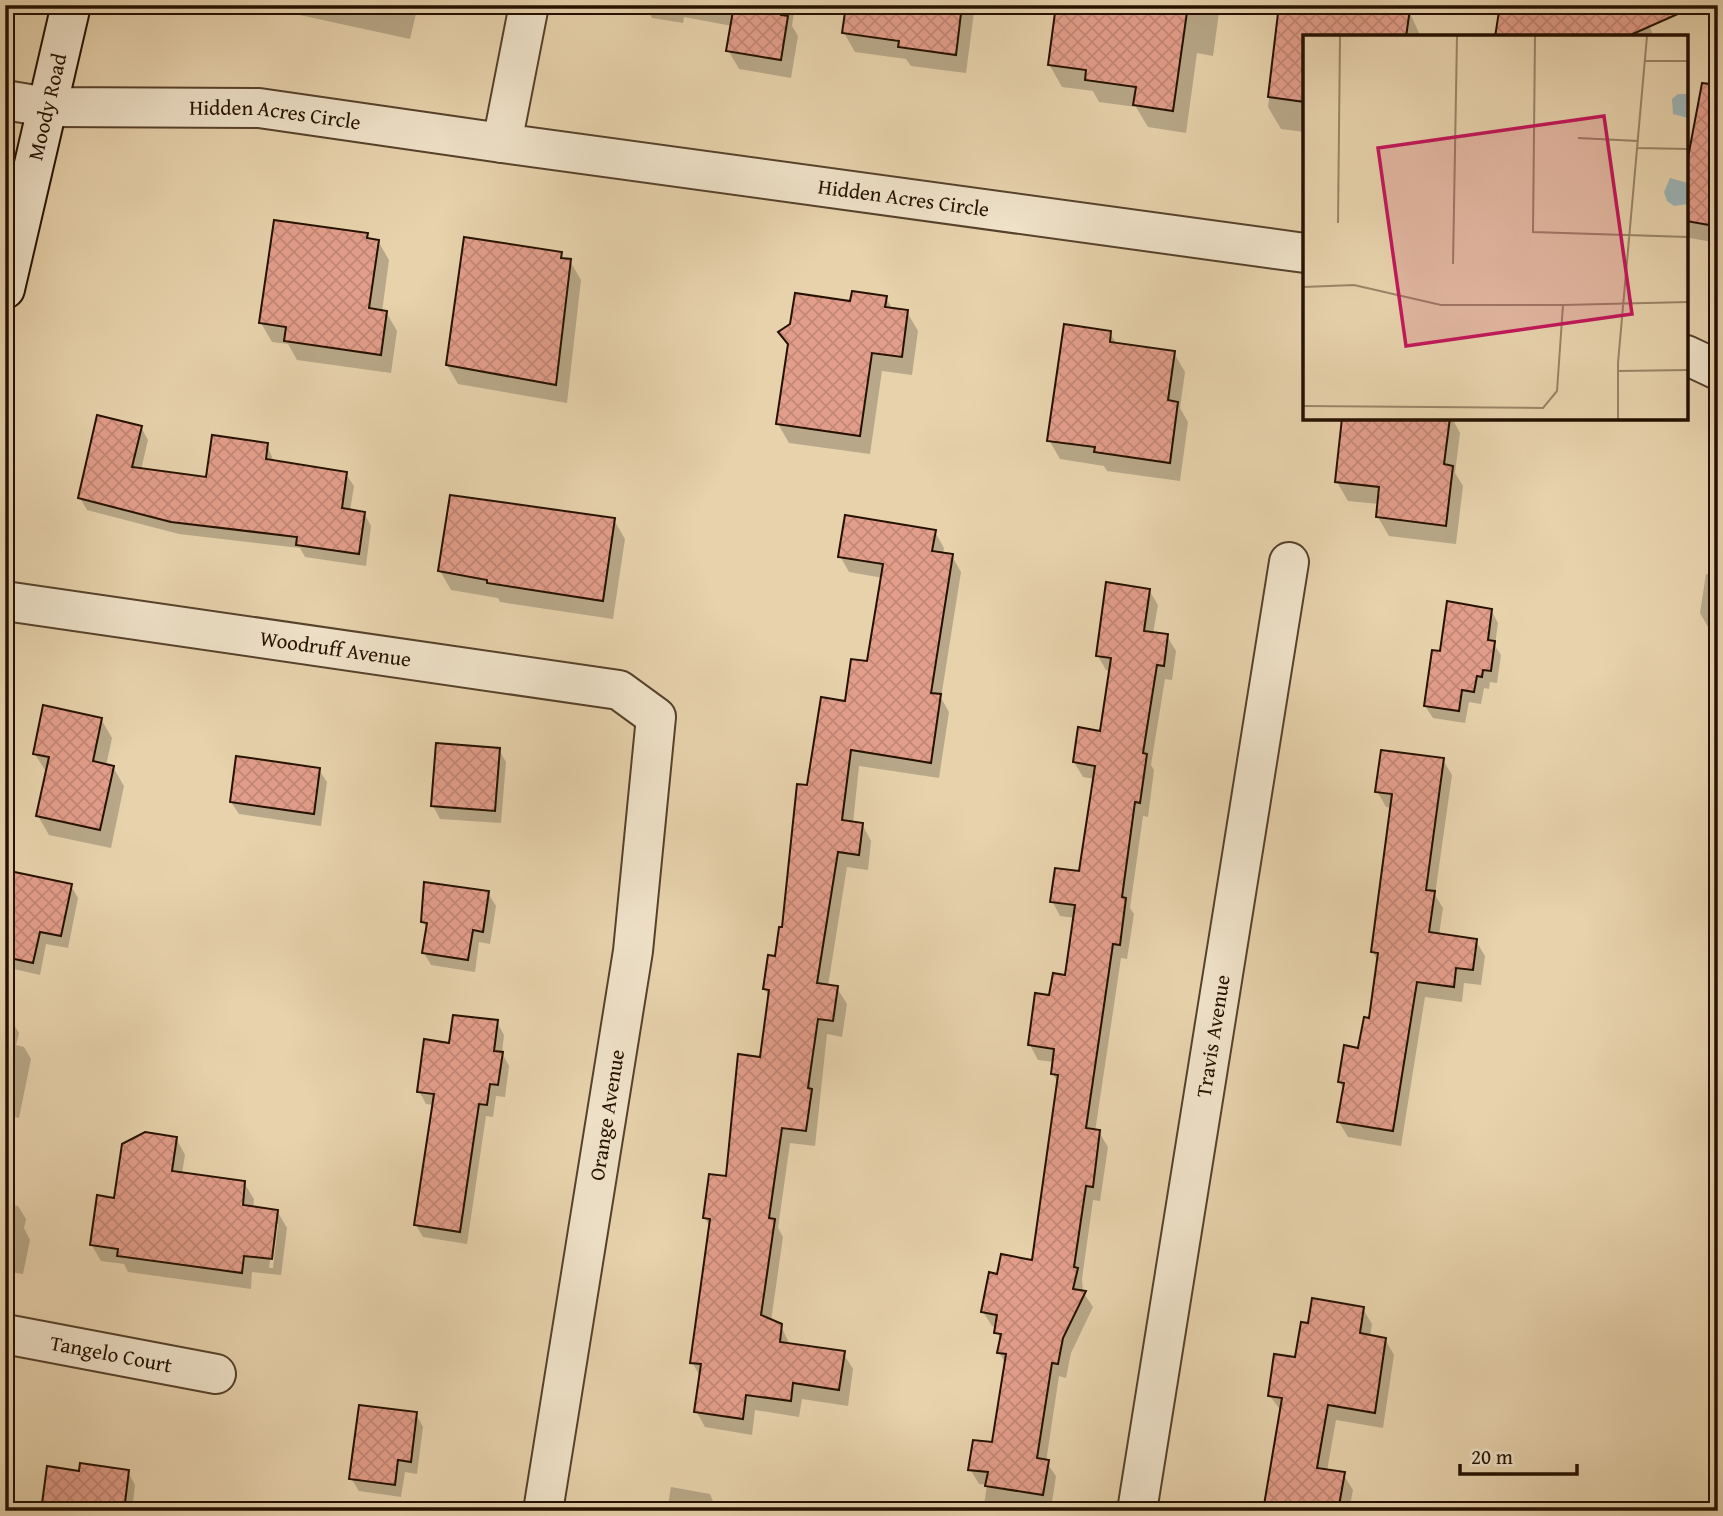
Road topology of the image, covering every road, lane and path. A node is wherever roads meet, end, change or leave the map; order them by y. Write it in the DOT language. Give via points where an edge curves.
graph roads {
  1 [pos="71,5"];
  2 [pos="529,5"];
  3 [pos="5,100"];
  4 [pos="47,107"];
  5 [pos="502,143"];
  6 [pos="1303,253"];
  7 [pos="5,289"];
  8 [pos="1688,356"];
  9 [pos="1718,370"];
  10 [pos="1289,562"];
  11 [pos="5,601"];
  12 [pos="656,717"];
  13 [pos="5,1334"];
  14 [pos="216,1374"];
  15 [pos="543,1511"];
  16 [pos="1137,1511"];
  1 -- 4 [label="street, Moody Road"];
  2 -- 5 [label="street"];
  3 -- 4 [label="street, Hidden Acres Circle"];
  4 -- 5 [label="street, Hidden Acres Circle" via="259,108"];
  4 -- 7 [label="street, Moody Road"];
  5 -- 6 [label="street, Hidden Acres Circle"];
  8 -- 9 [label="street"];
  10 -- 16 [label="street, Travis Avenue"];
  11 -- 12 [label="street, Woodruff Avenue" via="619,690"];
  12 -- 15 [label="street, Orange Avenue" via="633,951"];
  13 -- 14 [label="street, Tangelo Court"];
}
